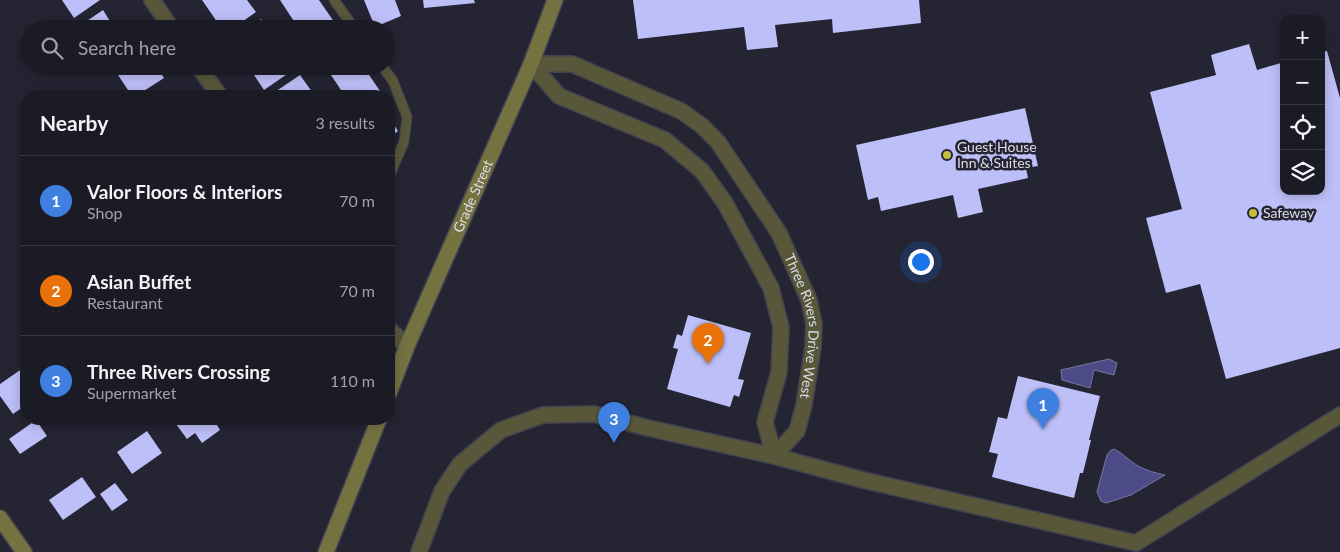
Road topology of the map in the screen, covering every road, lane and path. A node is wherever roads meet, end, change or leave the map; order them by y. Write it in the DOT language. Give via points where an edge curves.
graph roads {
  1 [pos="152,0"];
  2 [pos="334,0"];
  3 [pos="555,0"];
  4 [pos="166,20"];
  5 [pos="348,20"];
  6 [pos="531,64"];
  7 [pos="205,75"];
  8 [pos="389,75"];
  9 [pos="216,90"];
  10 [pos="395,163"];
  11 [pos="395,334"];
  12 [pos="408,346"];
  13 [pos="395,378"];
  14 [pos="1340,415"];
  15 [pos="377,425"];
  16 [pos="774,456"];
  17 [pos="0,518"];
  18 [pos="24,552"];
  19 [pos="326,552"];
  20 [pos="419,552"];
  1 -- 4 [label="street"];
  2 -- 5 [label="lane"];
  3 -- 6 [label="main road, Grade Street"];
  6 -- 12 [label="main road, Grade Street"];
  6 -- 16 [label="street, Three Rivers Drive West" via="559,96 665,140 702,172 725,203 771,288 781,327 779,372 765,422"];
  6 -- 16 [label="street, Three Rivers Drive West" via="572,64 681,111 718,142 779,233 809,300 814,324 804,405 797,431"];
  7 -- 9 [label="street"];
  8 -- 10 [label="lane" via="407,117 404,142"];
  11 -- 12 [label="street"];
  12 -- 13 [label="main road, Grade Street"];
  14 -- 16 [label="street" via="1136,543 862,480"];
  15 -- 19 [label="main road"];
  16 -- 20 [label="street" via="594,414 543,415 501,430 460,464 442,491"];
  17 -- 18 [label="main road"];
}
